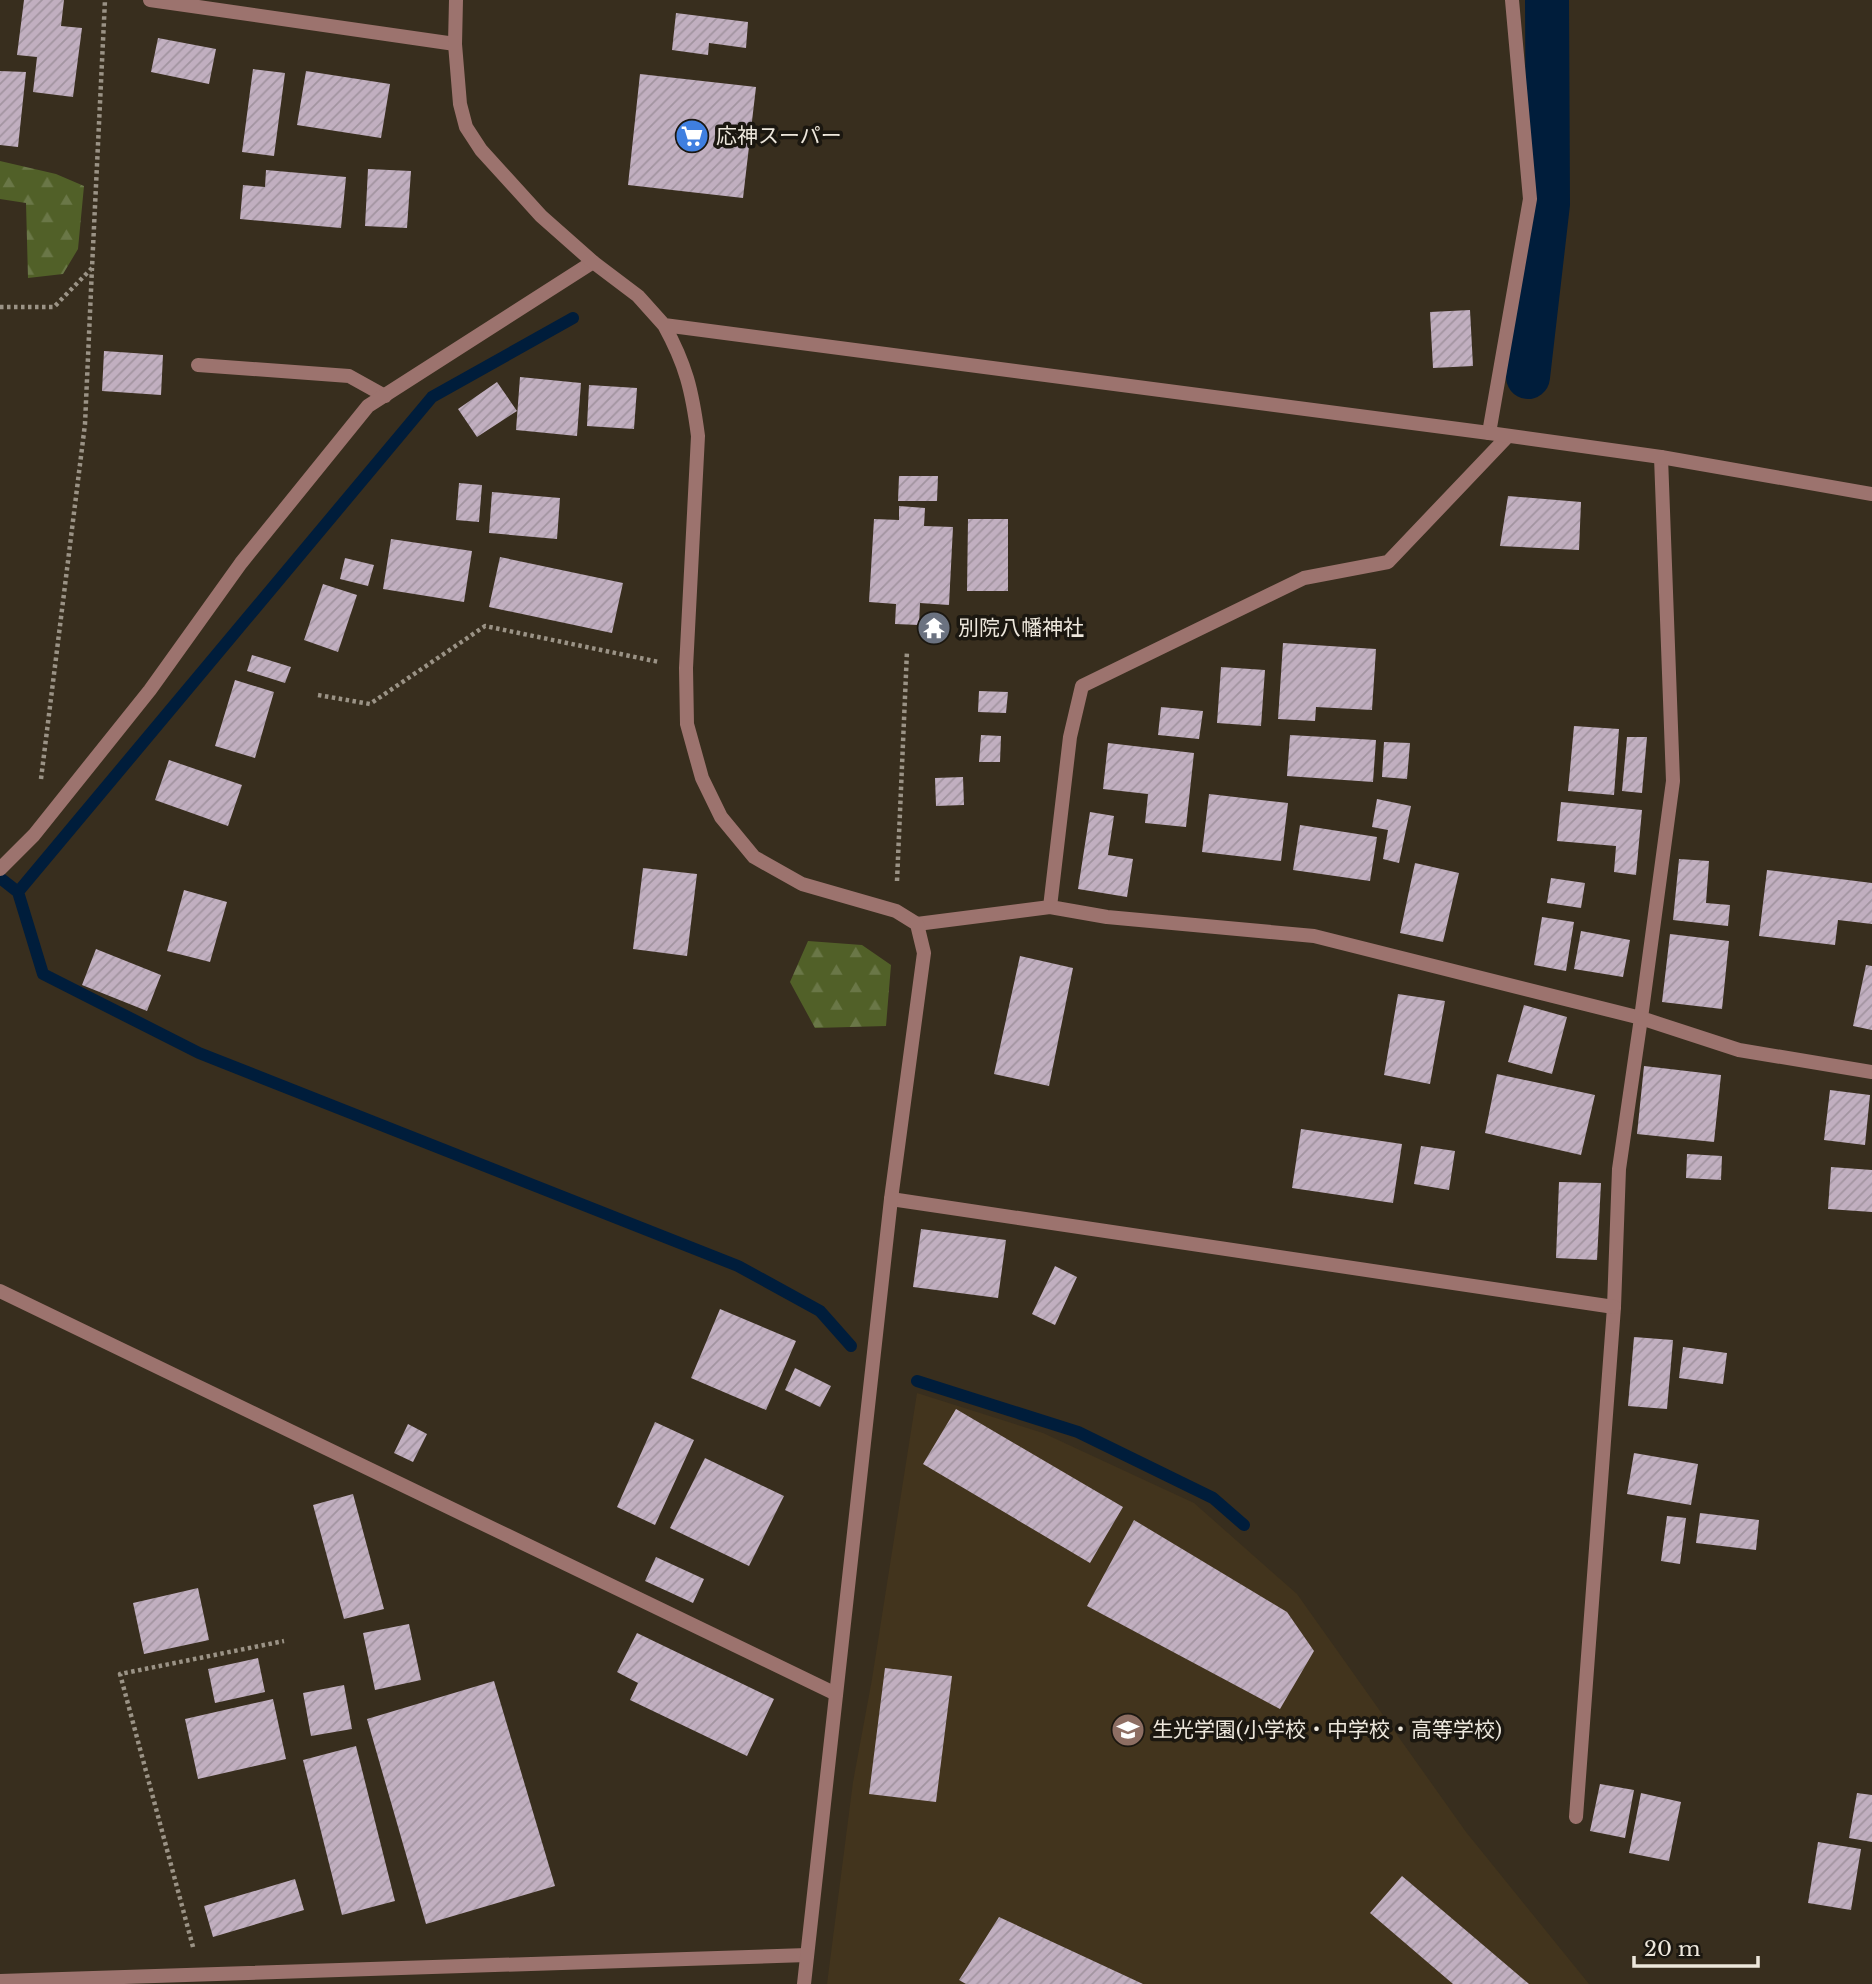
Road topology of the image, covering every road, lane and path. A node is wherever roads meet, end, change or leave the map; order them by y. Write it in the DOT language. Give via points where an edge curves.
graph roads {
  1 [pos="105,0"];
  2 [pos="150,0"];
  3 [pos="456,0"];
  4 [pos="1512,0"];
  5 [pos="455,44"];
  6 [pos="593,262"];
  7 [pos="92,268"];
  8 [pos="0,307"];
  9 [pos="664,325"];
  10 [pos="198,365"];
  11 [pos="385,396"];
  12 [pos="1489,433"];
  13 [pos="1508,436"];
  14 [pos="1661,457"];
  15 [pos="1872,494"];
  16 [pos="907,651"];
  17 [pos="686,668"];
  18 [pos="318,695"];
  19 [pos="41,780"];
  20 [pos="0,869"];
  21 [pos="1050,907"];
  22 [pos="896,911"];
  23 [pos="917,924"];
  24 [pos="1641,1018"];
  25 [pos="1872,1072"];
  26 [pos="891,1199"];
  27 [pos="0,1291"];
  28 [pos="1614,1307"];
  29 [pos="284,1641"];
  30 [pos="836,1694"];
  31 [pos="1576,1817"];
  32 [pos="807,1955"];
  33 [pos="201,1975"];
  34 [pos="0,1981"];
  35 [pos="804,1984"];
  1 -- 7 [label="path"];
  2 -- 5 [label="street"];
  3 -- 5 [label="street"];
  4 -- 12 [label="street" via="1530,199"];
  5 -- 6 [label="street" via="466,127 509,183"];
  6 -- 9 [label="street" via="638,296"];
  6 -- 11 [label="street"];
  7 -- 8 [label="path" via="54,307"];
  7 -- 19 [label="path" via="85,424"];
  9 -- 12 [label="street"];
  9 -- 17 [label="street" via="682,357 698,436"];
  10 -- 11 [label="street" via="349,376"];
  11 -- 20 [label="street" via="368,406 241,563 150,690 34,835"];
  12 -- 13 [label="street"];
  13 -- 14 [label="street"];
  13 -- 21 [label="street" via="1388,562 1304,578 1082,686 1070,737"];
  14 -- 15 [label="street"];
  14 -- 24 [label="street" via="1673,781"];
  16 -- 22 [label="path"];
  17 -- 18 [label="path" via="485,626 370,704"];
  17 -- 22 [label="street" via="687,724 702,778 721,817 754,857 802,884"];
  21 -- 23 [label="street"];
  21 -- 24 [label="street" via="1107,918 1314,936"];
  22 -- 23 [label="street"];
  23 -- 26 [label="street" via="923,953"];
  24 -- 25 [label="street" via="1739,1050"];
  24 -- 28 [label="street" via="1619,1170"];
  26 -- 28 [label="street"];
  26 -- 30 [label="street"];
  27 -- 30 [label="street"];
  28 -- 31 [label="street"];
  29 -- 33 [label="path" via="120,1674"];
  30 -- 32 [label="street"];
  32 -- 33 [label="street"];
  32 -- 35 [label="street"];
  33 -- 34 [label="street"];
}
